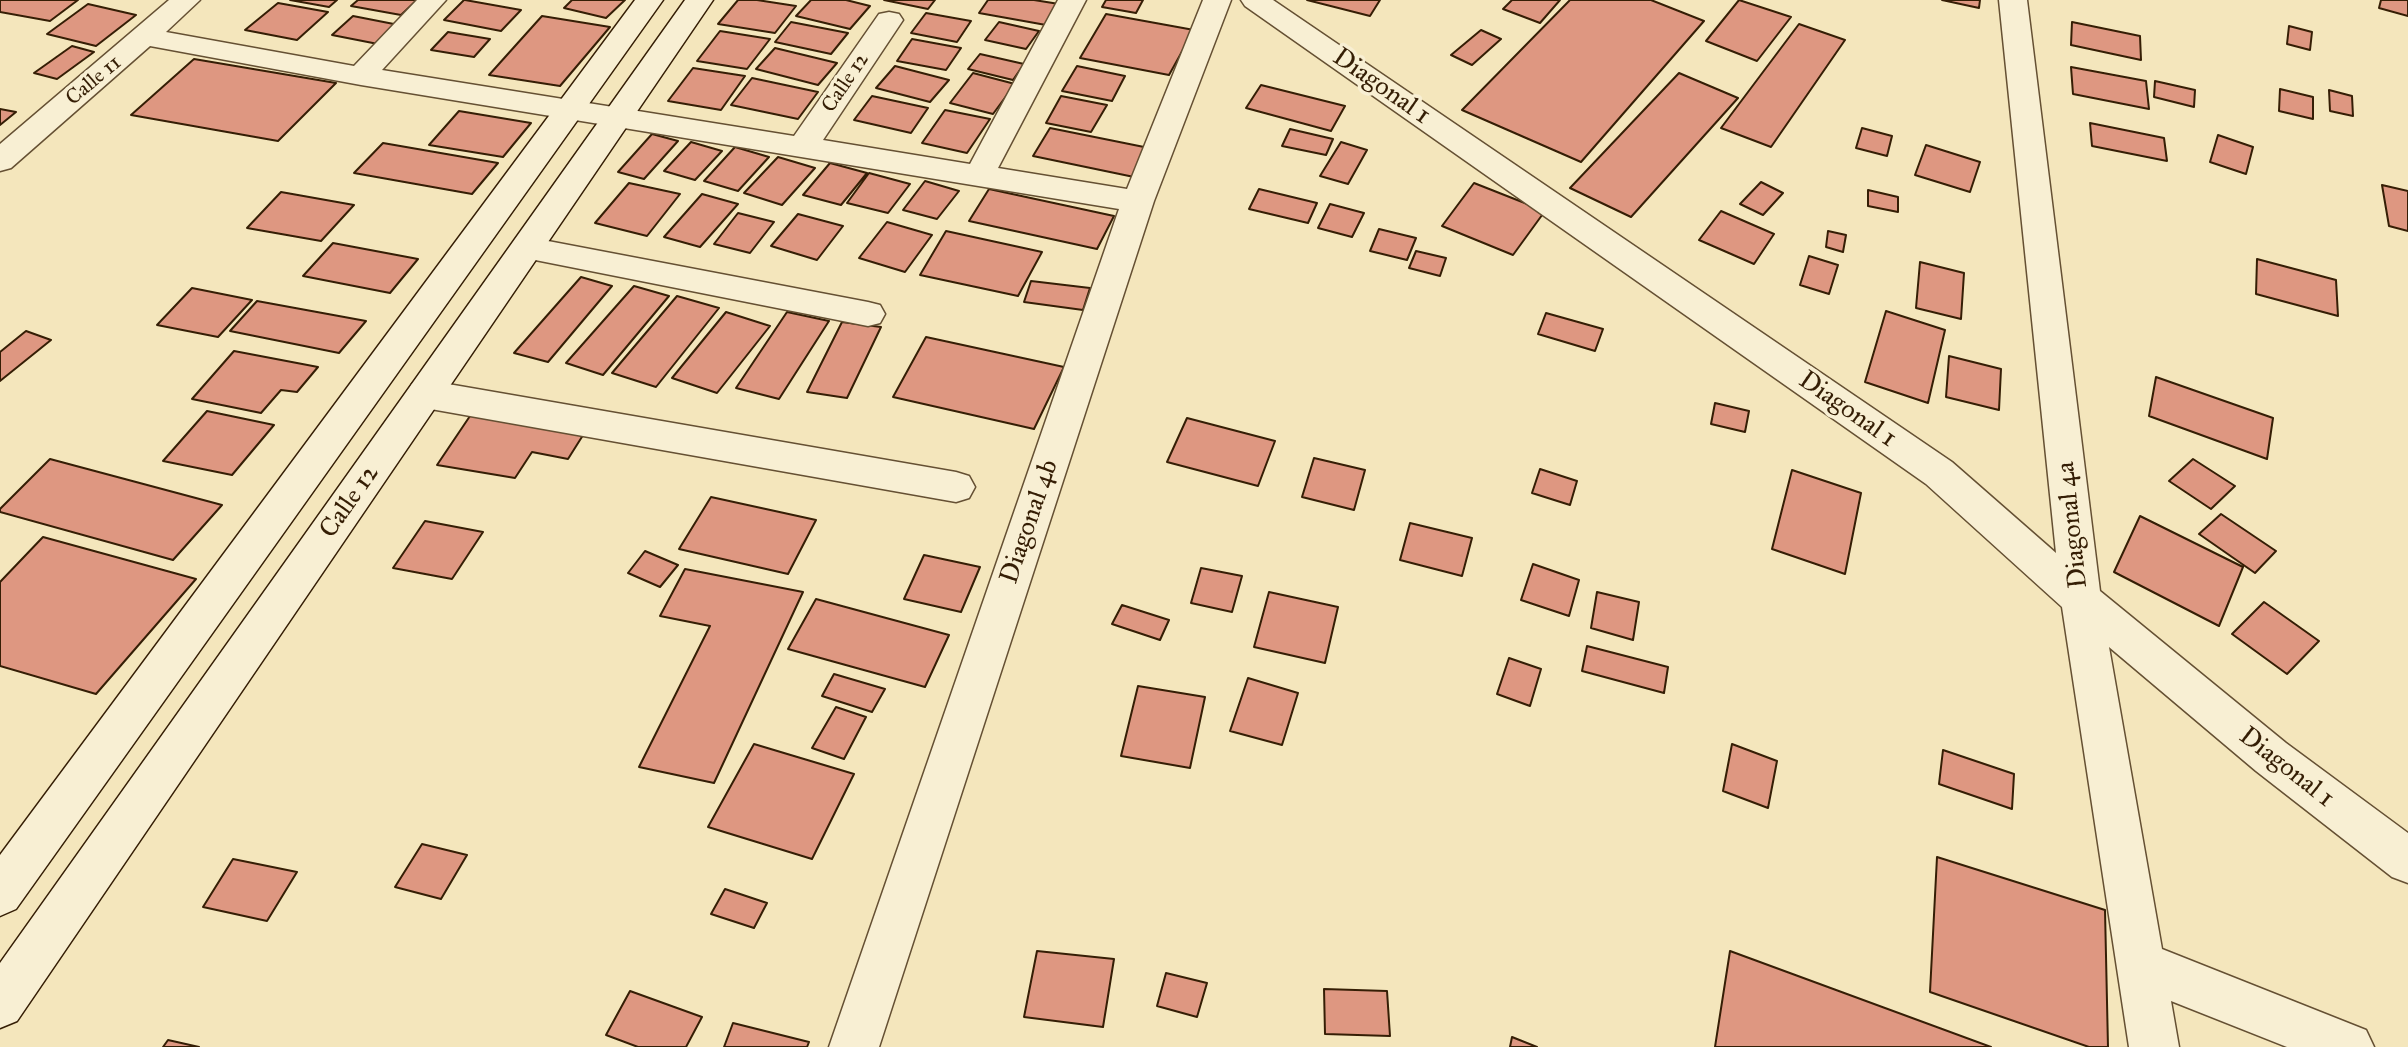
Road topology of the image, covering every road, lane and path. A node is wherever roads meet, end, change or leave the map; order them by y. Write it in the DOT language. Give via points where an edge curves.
graph roads {
  1 [pos="186,0"];
  2 [pos="432,0"];
  3 [pos="649,0"];
  4 [pos="699,0"];
  5 [pos="1072,0"];
  6 [pos="1217,0"];
  7 [pos="1255,0"];
  8 [pos="2013,0"];
  9 [pos="889,20"];
  10 [pos="145,37"];
  11 [pos="362,76"];
  12 [pos="571,108"];
  13 [pos="619,116"];
  14 [pos="803,146"];
  15 [pos="0,161"];
  16 [pos="979,175"];
  17 [pos="1138,201"];
  18 [pos="527,248"];
  19 [pos="867,313"];
  20 [pos="425,394"];
  21 [pos="956,487"];
  22 [pos="269,523"];
  23 [pos="329,532"];
  24 [pos="2081,599"];
  25 [pos="2408,860"];
  26 [pos="0,892"];
  27 [pos="2141,965"];
  28 [pos="0,1004"];
  29 [pos="854,1047"];
  30 [pos="2154,1047"];
  31 [pos="2349,1047"];
  1 -- 10 [label="street, Calle 11"];
  2 -- 11 [label="street"];
  3 -- 12 [label="street, Calle 12"];
  4 -- 13 [label="street, Calle 12"];
  5 -- 16 [label="street"];
  6 -- 17 [label="street, Diagonal 4b"];
  7 -- 24 [label="street, Diagonal 1" via="1939,473"];
  8 -- 24 [label="street, Diagonal 4a"];
  9 -- 14 [label="street, Calle 12"];
  10 -- 11 [label="street"];
  10 -- 15 [label="street, Calle 11"];
  11 -- 12 [label="street"];
  12 -- 13 [label="street"];
  12 -- 22 [label="street, Calle 12"];
  13 -- 14 [label="street"];
  13 -- 18 [label="street, Calle 12"];
  14 -- 16 [label="street"];
  16 -- 17 [label="street"];
  17 -- 29 [label="street, Diagonal 4b"];
  18 -- 19 [label="street"];
  18 -- 20 [label="street, Calle 12"];
  20 -- 21 [label="street"];
  20 -- 23 [label="street, Calle 12"];
  22 -- 23 [label="street"];
  22 -- 26 [label="street, Calle 12"];
  23 -- 28 [label="street, Calle 12"];
  24 -- 25 [label="street, Diagonal 1" via="2271,757"];
  24 -- 27 [label="street, Diagonal 4a"];
  27 -- 30 [label="street, Diagonal 4a"];
  27 -- 31 [label="street"];
}
